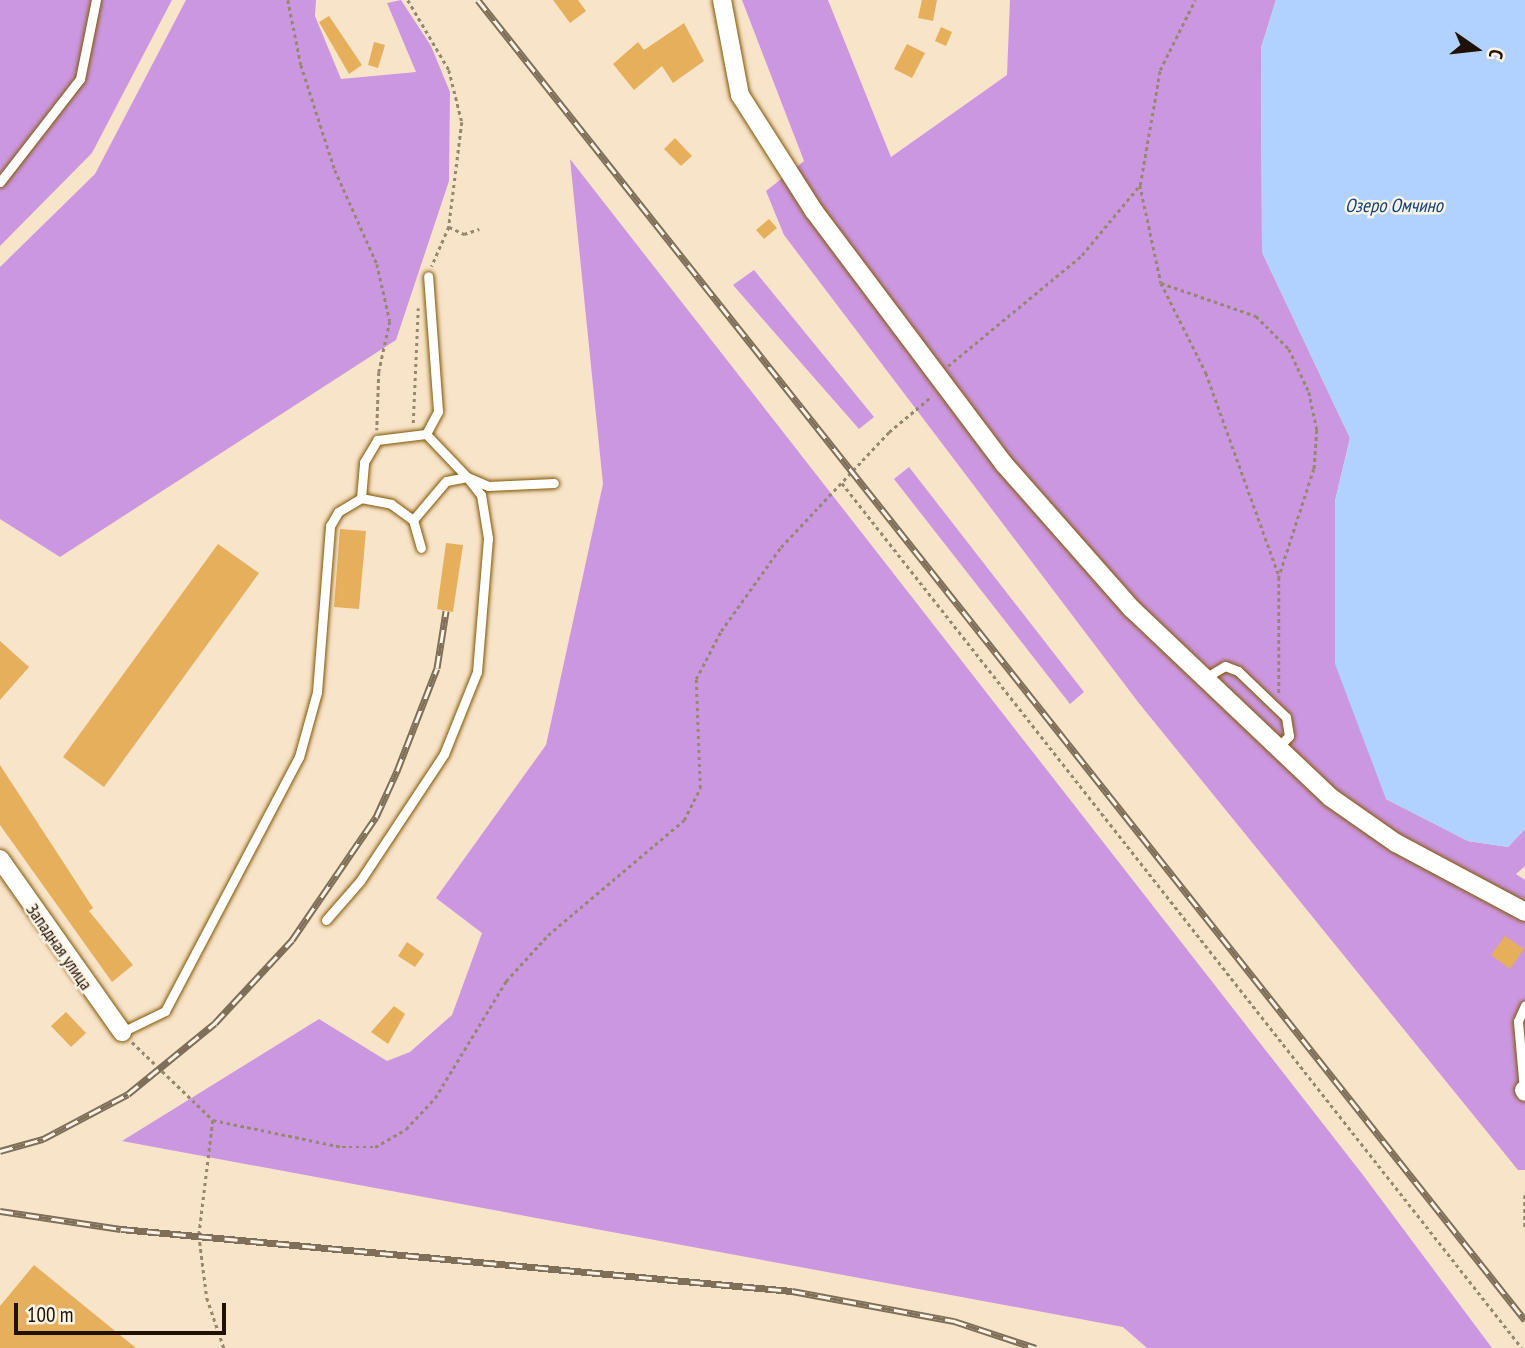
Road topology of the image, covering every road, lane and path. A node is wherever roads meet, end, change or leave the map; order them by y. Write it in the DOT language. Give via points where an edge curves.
graph roads {
  1 [pos="96,0"];
  2 [pos="288,0"];
  3 [pos="408,0"];
  4 [pos="722,0"];
  5 [pos="1195,0"];
  6 [pos="0,182"];
  7 [pos="1140,185"];
  8 [pos="449,227"];
  9 [pos="478,229"];
  10 [pos="428,275"];
  11 [pos="1161,283"];
  12 [pos="418,299"];
  13 [pos="943,378"];
  14 [pos="426,434"];
  15 [pos="403,437"];
  16 [pos="377,440"];
  17 [pos="467,477"];
  18 [pos="554,483"];
  19 [pos="842,483"];
  20 [pos="361,498"];
  21 [pos="413,520"];
  22 [pos="421,548"];
  23 [pos="1279,577"];
  24 [pos="1205,678"];
  25 [pos="1280,712"];
  26 [pos="1275,749"];
  27 [pos="0,859"];
  28 [pos="1525,912"];
  29 [pos="326,920"];
  30 [pos="1525,1005"];
  31 [pos="122,1032"];
  32 [pos="1525,1091"];
  33 [pos="213,1120"];
  34 [pos="1525,1195"];
  35 [pos="1525,1227"];
  36 [pos="224,1348"];
  37 [pos="1522,1348"];
  1 -- 6 [label="lane" via="80,79"];
  2 -- 16 [label="path" via="301,65 335,170 377,264 390,321 379,372"];
  3 -- 8 [label="path" via="449,70 463,122"];
  4 -- 13 [label="street" via="740,95 814,211"];
  5 -- 7 [label="path" via="1160,71"];
  7 -- 11 [label="path"];
  7 -- 13 [label="path" via="1082,255"];
  8 -- 9 [label="path" via="464,234"];
  8 -- 10 [label="path"];
  10 -- 14 [label="lane" via="438,411"];
  11 -- 23 [label="path" via="1206,373"];
  11 -- 23 [label="path" via="1256,316 1289,349 1309,392 1317,430 1314,469"];
  12 -- 15 [label="path" via="418,409"];
  13 -- 19 [label="path"];
  13 -- 24 [label="street" via="1004,464 1132,609"];
  14 -- 15 [label="lane"];
  14 -- 17 [label="lane"];
  15 -- 16 [label="lane"];
  16 -- 20 [label="lane" via="364,462"];
  17 -- 18 [label="lane" via="507,488"];
  17 -- 21 [label="lane" via="446,481"];
  17 -- 29 [label="lane" via="481,495 488,538 477,672 444,754"];
  19 -- 33 [label="path" via="781,547 721,631 696,679 701,788 684,820 523,963 435,1098 406,1129 375,1147 342,1147"];
  19 -- 37 [label="path"];
  20 -- 21 [label="lane" via="391,504"];
  20 -- 31 [label="lane" via="338,512 330,526 317,692 299,757 165,1011"];
  21 -- 22 [label="lane"];
  23 -- 25 [label="path"];
  24 -- 25 [label="lane" via="1225,666 1238,671"];
  24 -- 26 [label="street"];
  25 -- 26 [label="lane" via="1289,736"];
  26 -- 28 [label="street" via="1396,843"];
  27 -- 31 [label="street, Западная улица"];
  30 -- 32 [label="lane" via="1518,1021"];
  31 -- 33 [label="path"];
  33 -- 36 [label="path" via="199,1235 207,1298"];
  34 -- 35 [label="path"];
}
